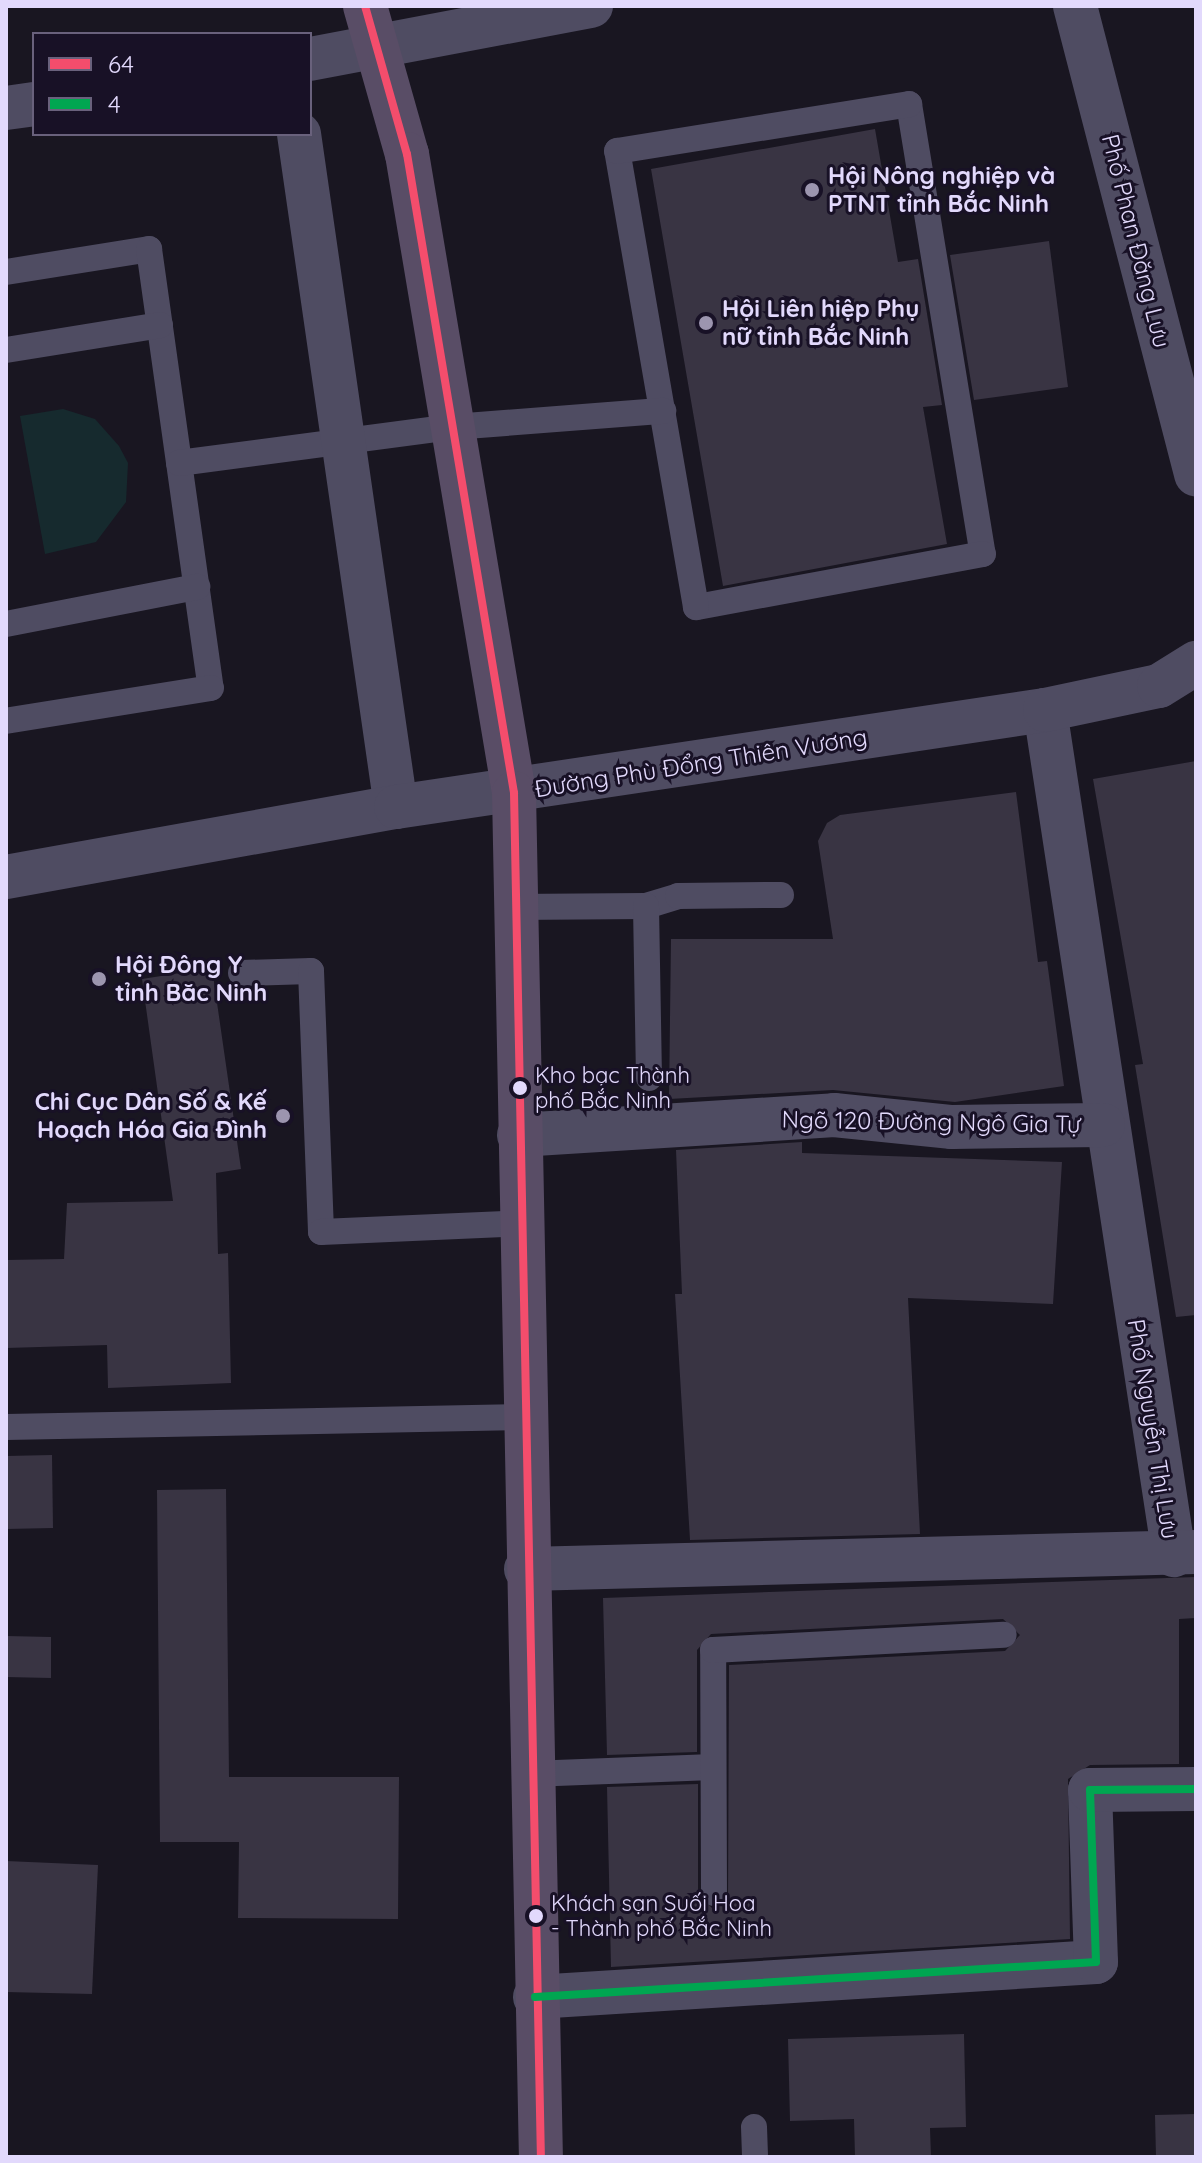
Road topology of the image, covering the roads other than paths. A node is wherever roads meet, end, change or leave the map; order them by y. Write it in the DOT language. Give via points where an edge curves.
graph roads {
  1 [pos="365,6"];
  2 [pos="591,6"];
  3 [pos="1075,6"];
  4 [pos="380,47"];
  5 [pos="312,59"];
  6 [pos="32,104"];
  7 [pos="6,108"];
  8 [pos="299,136"];
  9 [pos="6,272"];
  10 [pos="160,325"];
  11 [pos="6,350"];
  12 [pos="663,411"];
  13 [pos="453,427"];
  14 [pos="343,442"];
  15 [pos="179,463"];
  16 [pos="1196,475"];
  17 [pos="197,587"];
  18 [pos="6,624"];
  19 [pos="1196,663"];
  20 [pos="1177,692"];
  21 [pos="1045,710"];
  22 [pos="6,721"];
  23 [pos="514,793"];
  24 [pos="396,807"];
  25 [pos="6,877"];
  26 [pos="781,895"];
  27 [pos="646,906"];
  28 [pos="512,907"];
  29 [pos="241,973"];
  30 [pos="649,1078"];
  31 [pos="1103,1125"];
  32 [pos="519,1135"];
  33 [pos="524,1223"];
  34 [pos="526,1417"];
  35 [pos="6,1427"];
  36 [pos="1185,1554"];
  37 [pos="526,1569"];
  38 [pos="1004,1635"];
  39 [pos="713,1767"];
  40 [pos="530,1774"];
  41 [pos="1196,1789"];
  42 [pos="714,1893"];
  43 [pos="535,1997"];
  44 [pos="754,2127"];
  45 [pos="541,2157"];
  46 [pos="755,2157"];
  1 -- 4 [label="main road"];
  2 -- 4 [label="street"];
  3 -- 16 [label="street, Phố Phan Đăng Lưu"];
  4 -- 5 [label="street"];
  4 -- 13 [label="main road" via="407,154"];
  6 -- 7 [label="street"];
  8 -- 14 [label="street"];
  9 -- 10 [label="lane" via="149,249"];
  10 -- 11 [label="lane"];
  10 -- 15 [label="lane"];
  12 -- 12 [label="lane" via="696,607 983,554 909,104 617,151"];
  12 -- 13 [label="lane"];
  13 -- 14 [label="lane"];
  13 -- 23 [label="main road"];
  14 -- 15 [label="lane"];
  14 -- 24 [label="street"];
  15 -- 17 [label="lane"];
  17 -- 18 [label="lane"];
  17 -- 22 [label="lane" via="211,688"];
  19 -- 20 [label="street, Đường Phù Đổng Thiên Vương"];
  20 -- 21 [label="street, Đường Phù Đổng Thiên Vương"];
  21 -- 23 [label="street, Đường Phù Đổng Thiên Vương"];
  21 -- 31 [label="street, Phố Nguyễn Thị Lưu"];
  23 -- 24 [label="street, Đường Phù Đổng Thiên Vương"];
  23 -- 28 [label="main road"];
  24 -- 25 [label="street, Đường Phù Đổng Thiên Vương"];
  26 -- 27 [label="lane" via="678,896"];
  27 -- 28 [label="lane"];
  27 -- 30 [label="lane"];
  28 -- 32 [label="main road"];
  29 -- 33 [label="lane" via="311,971 321,1232"];
  31 -- 32 [label="street, Ngõ 120 Đường Ngô Gia Tự" via="952,1127 834,1115"];
  31 -- 36 [label="street, Phố Nguyễn Thị Lưu"];
  32 -- 33 [label="main road"];
  33 -- 34 [label="main road"];
  34 -- 35 [label="lane"];
  34 -- 37 [label="main road"];
  36 -- 37 [label="street, Phố Nguyễn Thị Lưu"];
  37 -- 40 [label="main road"];
  38 -- 39 [label="lane" via="713,1650"];
  39 -- 40 [label="lane"];
  39 -- 42 [label="lane"];
  40 -- 43 [label="main road"];
  41 -- 43 [label="street" via="1090,1790 1096,1962"];
  43 -- 45 [label="main road"];
  44 -- 46 [label="lane"];
}
